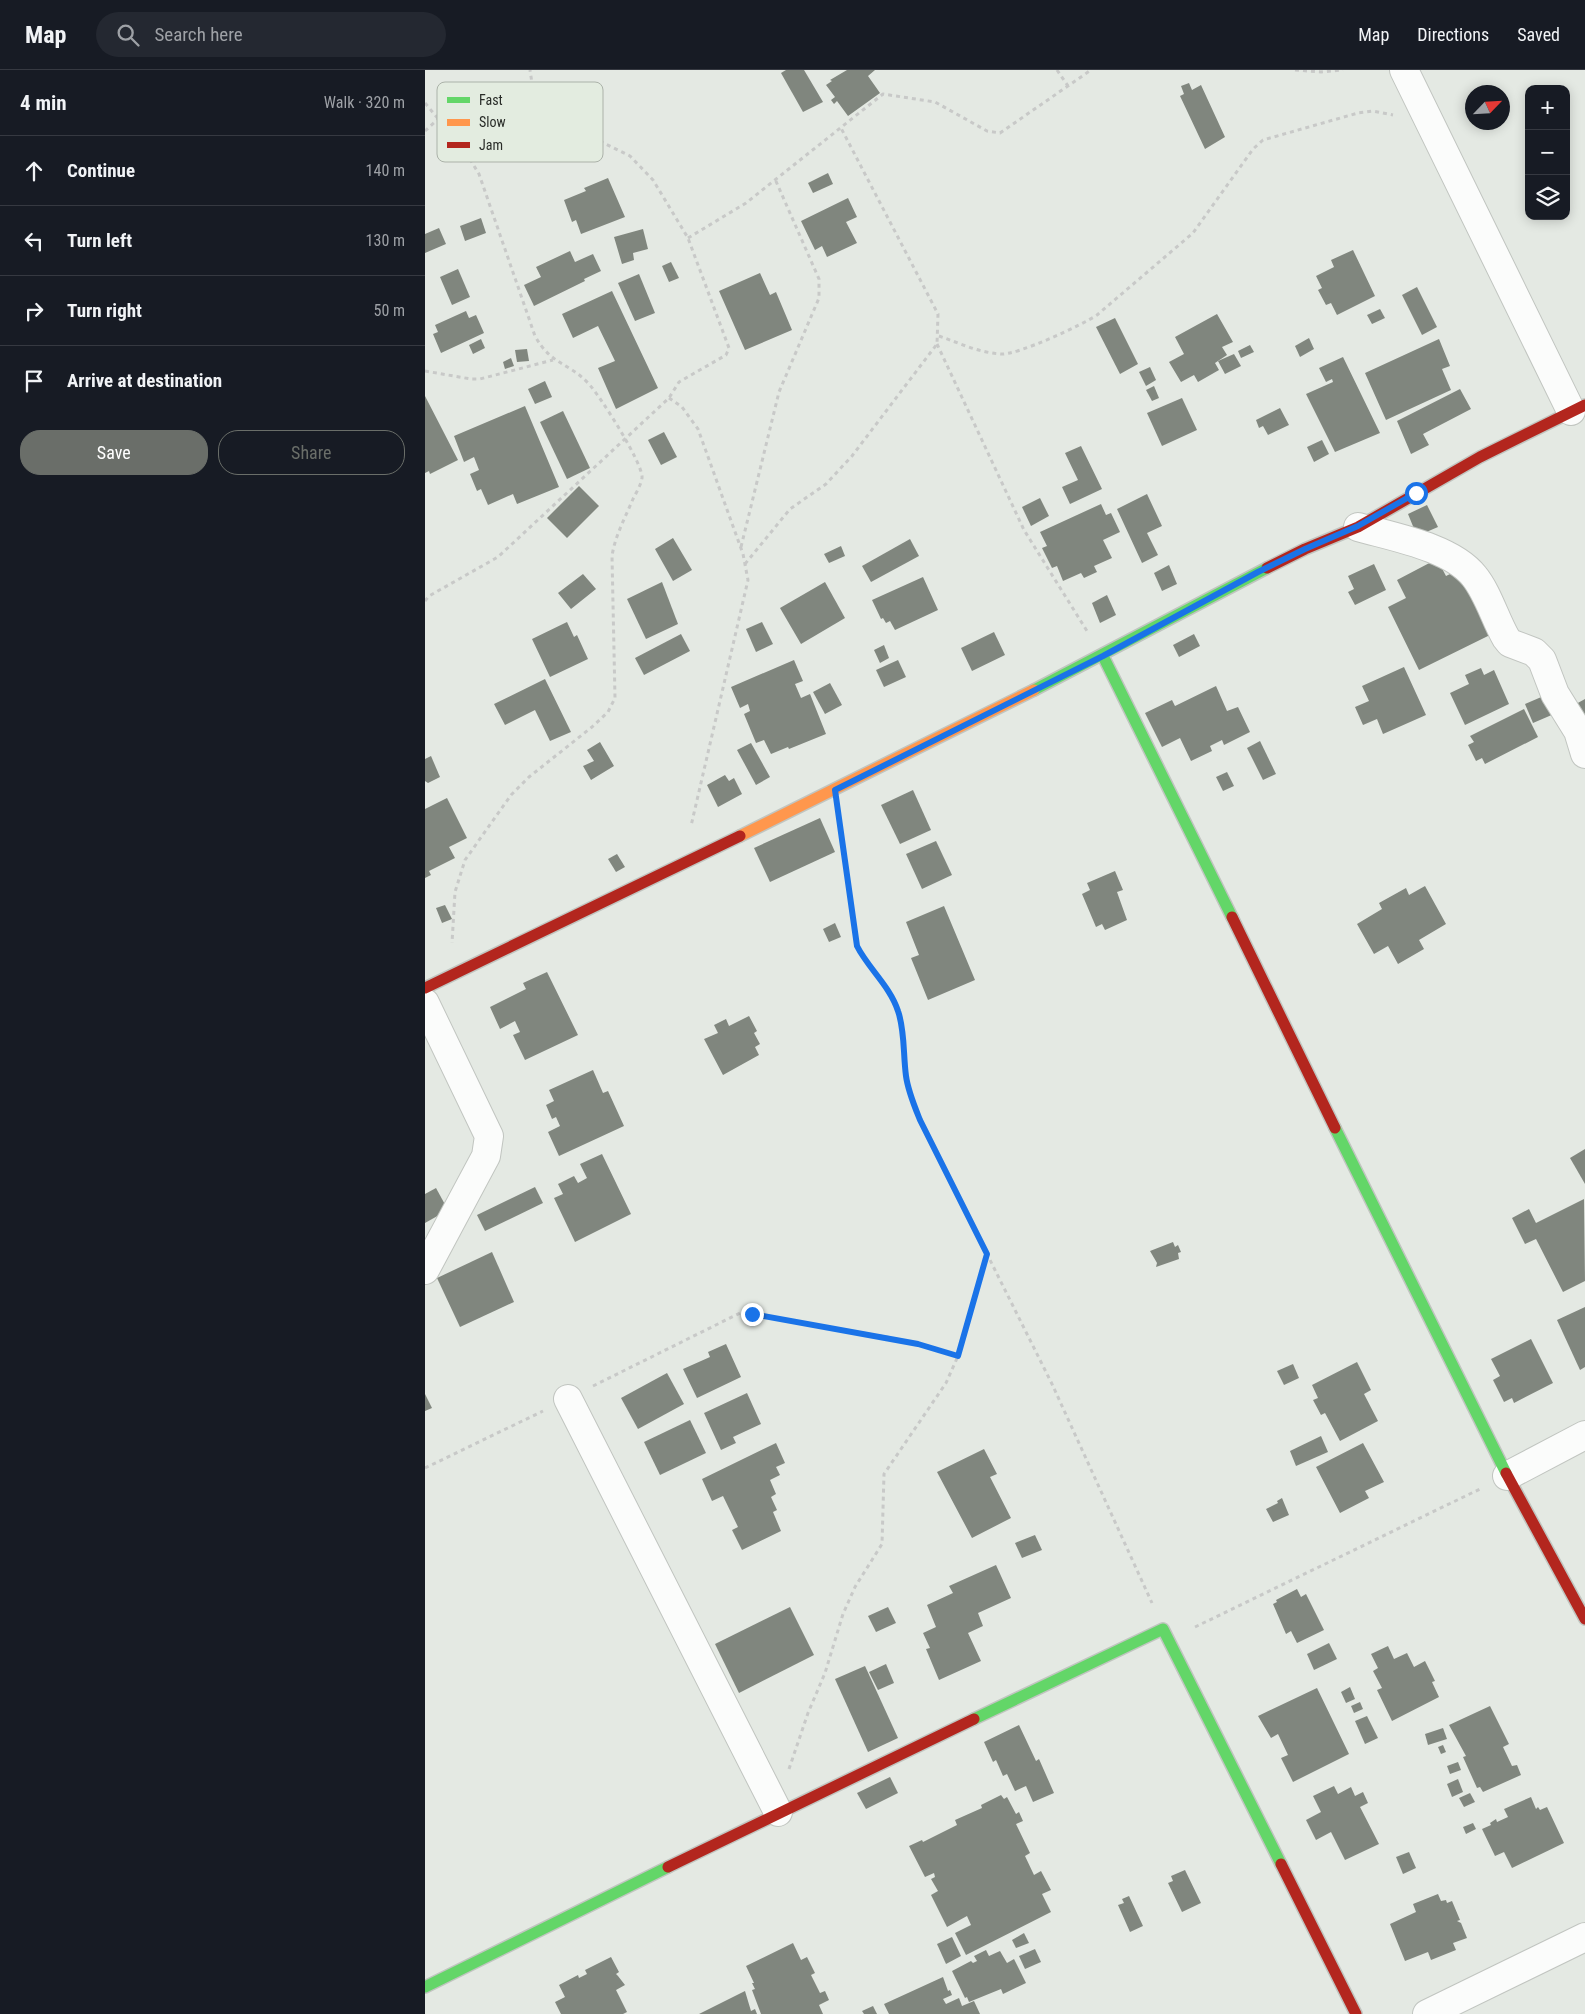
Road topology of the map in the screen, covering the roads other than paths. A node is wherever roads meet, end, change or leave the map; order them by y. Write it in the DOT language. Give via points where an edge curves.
graph roads {
  1 [pos="1412,72"];
  2 [pos="1578,408"];
  3 [pos="1358,526"];
  4 [pos="1103,656"];
  5 [pos="1585,754"];
  6 [pos="425,988"];
  7 [pos="425,1003"];
  8 [pos="425,1270"];
  9 [pos="568,1399"];
  10 [pos="1585,1435"];
  11 [pos="1507,1476"];
  12 [pos="1585,1619"];
  13 [pos="777,1809"];
  14 [pos="1585,1937"];
  15 [pos="425,1987"];
  16 [pos="1356,2014"];
  17 [pos="1427,2014"];
  1 -- 2 [label="street" via="1419,101"];
  2 -- 3 [label="street" via="1480,456"];
  3 -- 4 [label="street" via="1258,572"];
  3 -- 5 [label="street" via="1429,548 1467,568 1476,578 1506,638 1534,652 1542,660 1555,694 1573,721"];
  4 -- 6 [label="street"];
  4 -- 11 [label="street"];
  7 -- 8 [label="street" via="487,1129 489,1145"];
  9 -- 13 [label="street"];
  10 -- 11 [label="street"];
  11 -- 12 [label="street"];
  13 -- 15 [label="street"];
  13 -- 16 [label="street" via="1166,1634"];
  14 -- 17 [label="street"];
}
